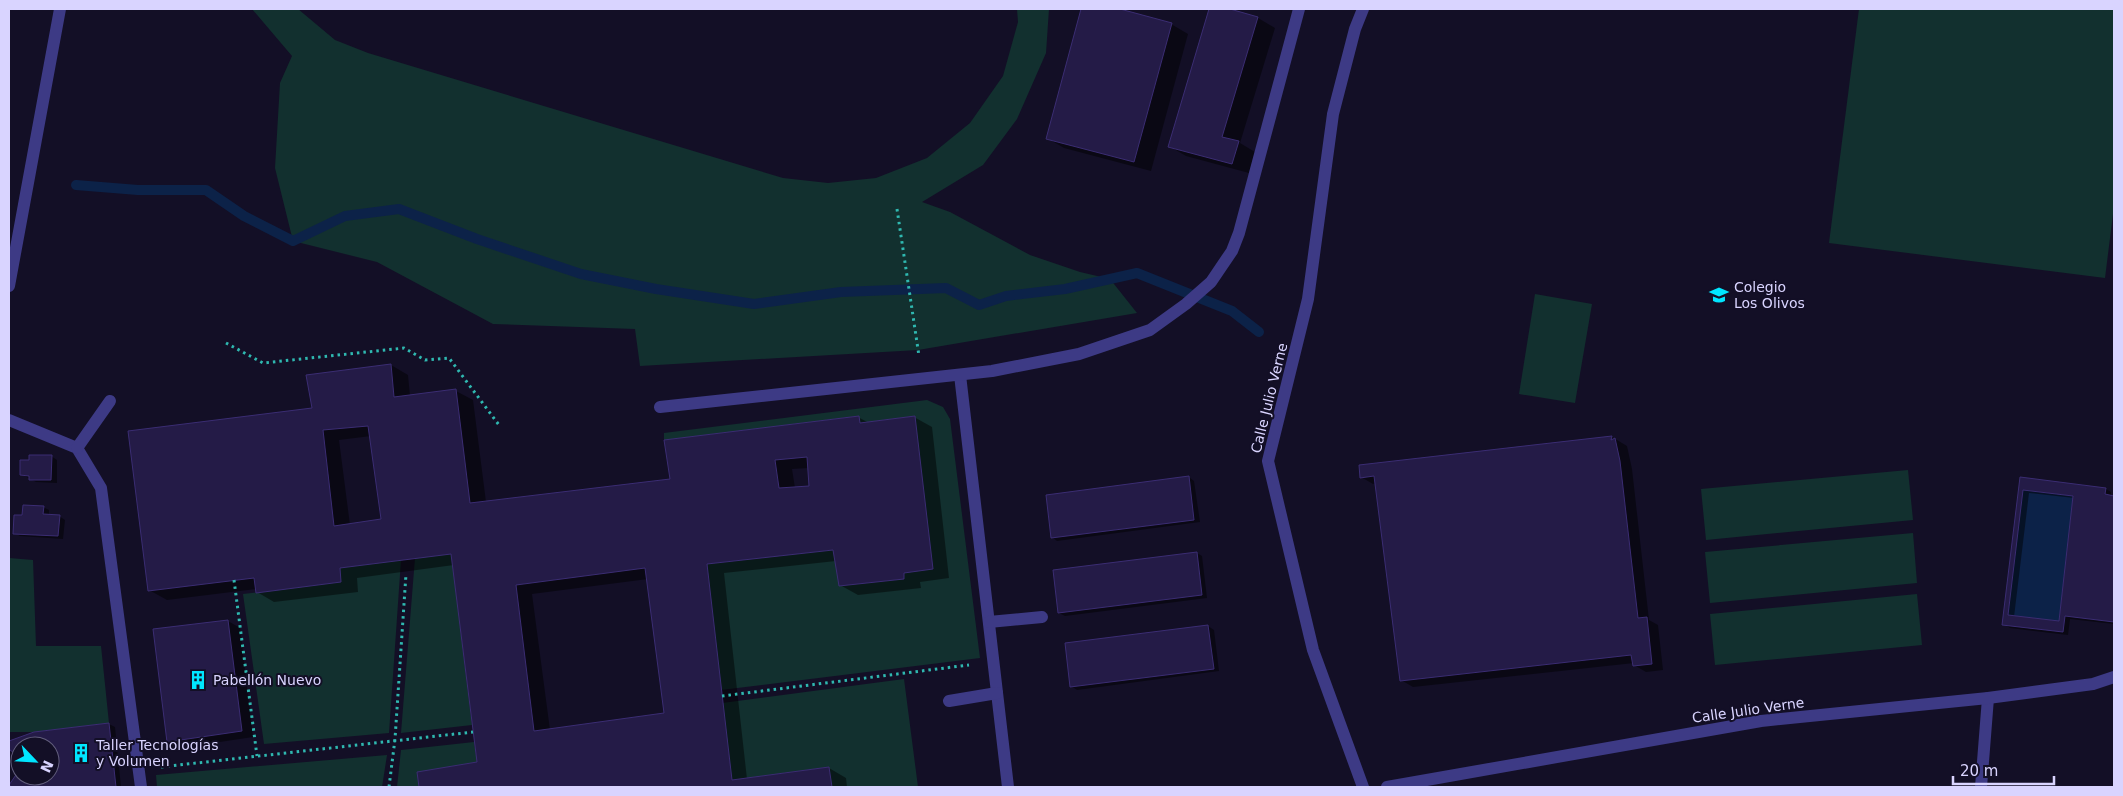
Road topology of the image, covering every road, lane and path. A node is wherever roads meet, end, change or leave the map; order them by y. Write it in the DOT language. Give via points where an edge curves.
graph roads {
  1 [pos="60,9"];
  2 [pos="1299,9"];
  3 [pos="1363,9"];
  4 [pos="897,209"];
  5 [pos="9,286"];
  6 [pos="226,343"];
  7 [pos="960,375"];
  8 [pos="923,379"];
  9 [pos="110,401"];
  10 [pos="660,407"];
  11 [pos="9,420"];
  12 [pos="499,425"];
  13 [pos="77,448"];
  14 [pos="406,574"];
  15 [pos="234,580"];
  16 [pos="1042,617"];
  17 [pos="989,622"];
  18 [pos="993,662"];
  19 [pos="2114,677"];
  20 [pos="997,693"];
  21 [pos="722,696"];
  22 [pos="1988,698"];
  23 [pos="948,701"];
  24 [pos="473,732"];
  25 [pos="395,739"];
  26 [pos="257,756"];
  27 [pos="138,770"];
  28 [pos="141,787"];
  29 [pos="389,787"];
  30 [pos="1008,787"];
  31 [pos="1363,787"];
  32 [pos="1387,787"];
  33 [pos="1981,787"];
  1 -- 5 [label="street"];
  2 -- 7 [label="street" via="1238,233 1232,251 1211,282 1150,330 1080,354"];
  3 -- 31 [label="street, Calle Julio Verne" via="1333,114 1308,299 1268,461 1313,650"];
  4 -- 8 [label="path"];
  6 -- 12 [label="path" via="264,362 404,348 425,360 450,358"];
  7 -- 8 [label="street"];
  7 -- 17 [label="street"];
  8 -- 10 [label="street"];
  9 -- 13 [label="street"];
  11 -- 13 [label="street"];
  13 -- 27 [label="street" via="101,488"];
  14 -- 25 [label="path"];
  15 -- 26 [label="path"];
  16 -- 17 [label="street"];
  17 -- 18 [label="street"];
  18 -- 20 [label="street"];
  18 -- 21 [label="path"];
  19 -- 22 [label="street, Calle Julio Verne" via="2093,684"];
  20 -- 23 [label="street"];
  20 -- 30 [label="street"];
  22 -- 32 [label="street, Calle Julio Verne" via="1761,721"];
  22 -- 33 [label="street"];
  24 -- 25 [label="path"];
  25 -- 26 [label="path"];
  25 -- 29 [label="path"];
  26 -- 27 [label="path"];
  27 -- 28 [label="street"];
}
